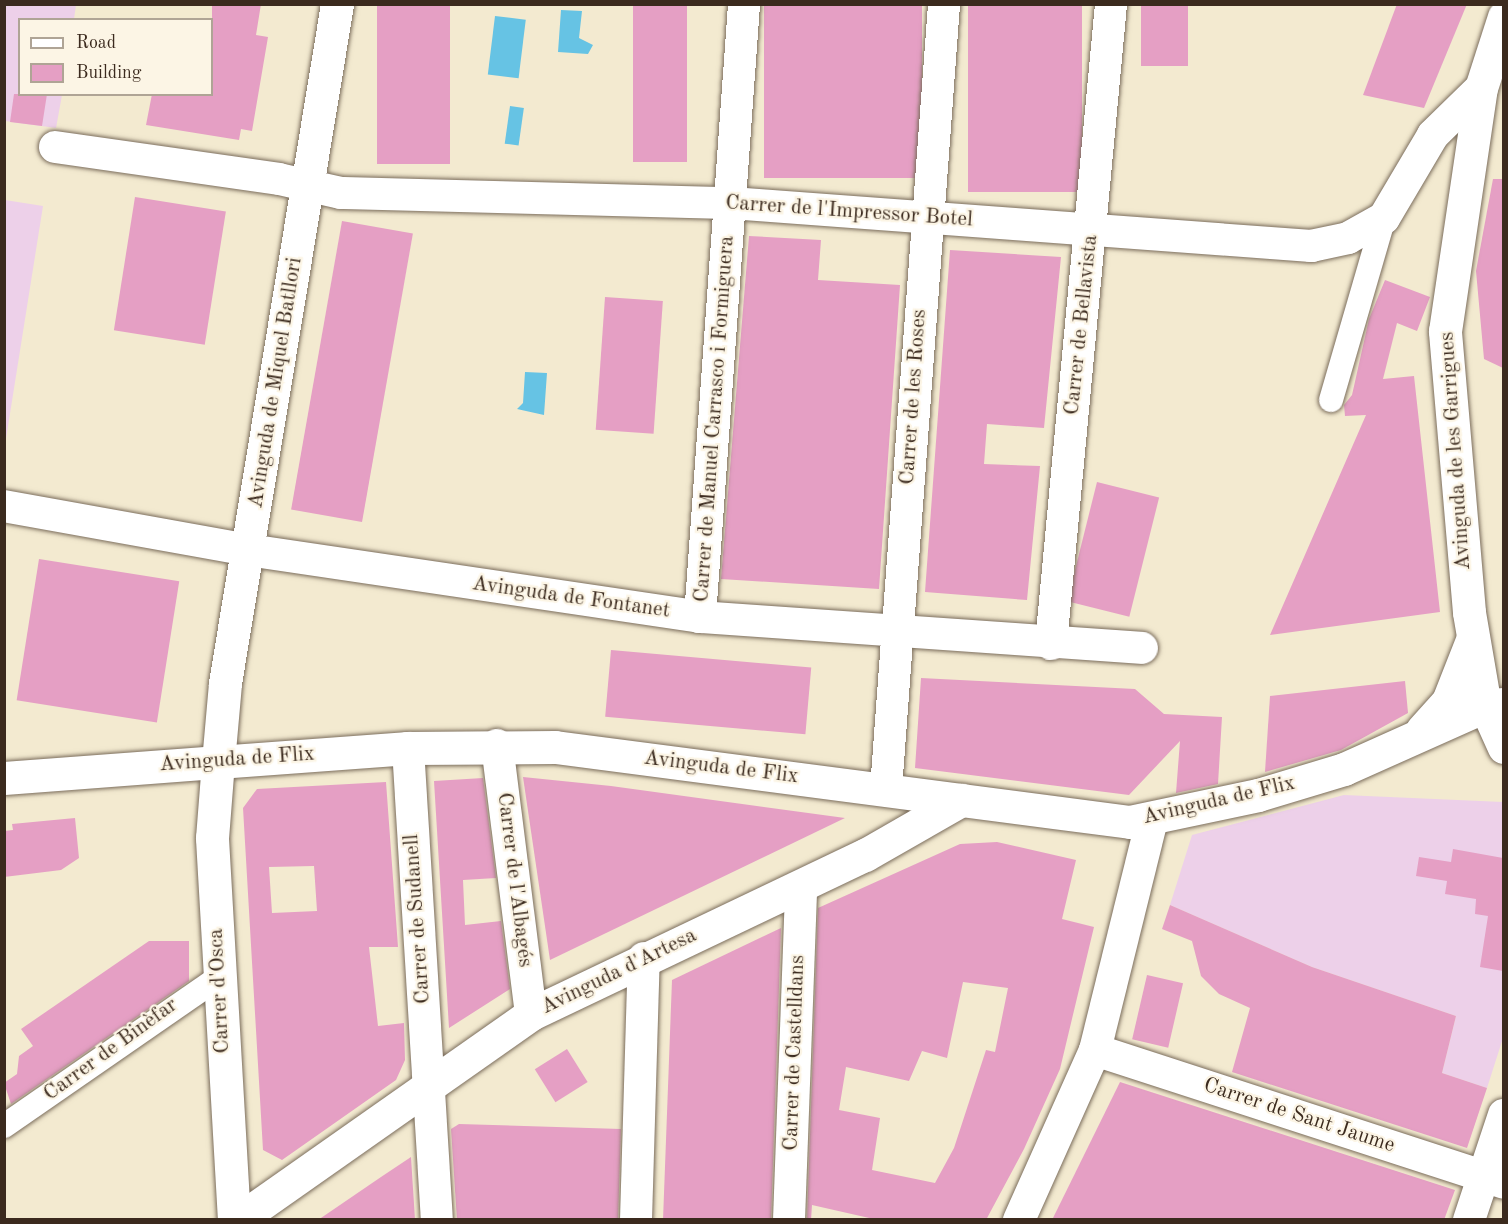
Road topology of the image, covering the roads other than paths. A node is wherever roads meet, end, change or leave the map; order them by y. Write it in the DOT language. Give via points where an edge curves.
graph roads {
  1 [pos="337,4"];
  2 [pos="744,4"];
  3 [pos="944,4"];
  4 [pos="1111,4"];
  5 [pos="1503,17"];
  6 [pos="1480,88"];
  7 [pos="55,147"];
  8 [pos="308,187"];
  9 [pos="731,203"];
  10 [pos="926,218"];
  11 [pos="1384,219"];
  12 [pos="1091,229"];
  13 [pos="1331,400"];
  14 [pos="4,506"];
  15 [pos="248,550"];
  16 [pos="700,617"];
  17 [pos="900,632"];
  18 [pos="1473,635"];
  19 [pos="1051,644"];
  20 [pos="1142,648"];
  21 [pos="1494,705"];
  22 [pos="1421,731"];
  23 [pos="496,745"];
  24 [pos="408,748"];
  25 [pos="1503,748"];
  26 [pos="218,762"];
  27 [pos="4,778"];
  28 [pos="886,789"];
  29 [pos="961,800"];
  30 [pos="1152,820"];
  31 [pos="801,886"];
  32 [pos="644,958"];
  33 [pos="219,977"];
  34 [pos="531,1014"];
  35 [pos="1095,1050"];
  36 [pos="430,1090"];
  37 [pos="1503,1115"];
  38 [pos="4,1126"];
  39 [pos="1493,1179"];
  40 [pos="236,1220"];
  41 [pos="437,1220"];
  42 [pos="636,1220"];
  43 [pos="789,1220"];
  44 [pos="1019,1220"];
  45 [pos="1468,1220"];
  1 -- 8 [label="main road, Avinguda de Miquel Batllori"];
  2 -- 9 [label="street, Carrer de Manuel Carrasco i Formiguera"];
  3 -- 10 [label="street, Carrer de les Roses"];
  4 -- 12 [label="street, Carrer de Bellavista"];
  5 -- 6 [label="main road, Avinguda de les Garrigues"];
  6 -- 11 [label="street" via="1433,135"];
  6 -- 18 [label="main road, Avinguda de les Garrigues" via="1444,331"];
  7 -- 8 [label="street, Carrer de l'Impressor Botel"];
  8 -- 9 [label="street, Carrer de l'Impressor Botel" via="341,193"];
  8 -- 15 [label="main road, Avinguda de Miquel Batllori"];
  9 -- 10 [label="street, Carrer de l'Impressor Botel"];
  9 -- 16 [label="street, Carrer de Manuel Carrasco i Formiguera"];
  10 -- 12 [label="street, Carrer de l'Impressor Botel"];
  10 -- 17 [label="street, Carrer de les Roses"];
  11 -- 12 [label="street, Carrer de l'Impressor Botel" via="1348,238 1311,246"];
  11 -- 13 [label="street"];
  12 -- 19 [label="street, Carrer de Bellavista"];
  14 -- 15 [label="street, Avinguda de Fontanet"];
  15 -- 16 [label="street, Avinguda de Fontanet"];
  15 -- 26 [label="main road, Avinguda de Miquel Batllori" via="225,683"];
  16 -- 17 [label="street, Avinguda de Fontanet"];
  17 -- 19 [label="street, Avinguda de Fontanet"];
  17 -- 28 [label="street, Carrer de les Roses"];
  18 -- 21 [label="main road"];
  18 -- 22 [label="main road, Avinguda de les Garrigues" via="1465,669 1448,701"];
  19 -- 20 [label="street, Avinguda de Fontanet"];
  21 -- 22 [label="main road, Avinguda de Flix"];
  21 -- 25 [label="street"];
  22 -- 30 [label="main road, Avinguda de Flix" via="1344,769"];
  23 -- 24 [label="main road, Avinguda de Flix"];
  23 -- 28 [label="main road, Avinguda de Flix"];
  23 -- 34 [label="street, Carrer de l'Albagés"];
  24 -- 26 [label="main road, Avinguda de Flix"];
  24 -- 36 [label="street, Carrer de Sudanell"];
  26 -- 27 [label="main road, Avinguda de Flix"];
  26 -- 33 [label="main road, Carrer d'Osca" via="212,838"];
  28 -- 29 [label="main road, Avinguda de Flix"];
  29 -- 30 [label="main road, Avinguda de Flix" via="1111,821"];
  29 -- 31 [label="main road, Avinguda d'Artesa"];
  30 -- 35 [label="street"];
  31 -- 32 [label="main road, Avinguda d'Artesa"];
  31 -- 43 [label="street, Carrer de Castelldans"];
  32 -- 34 [label="main road, Avinguda d'Artesa"];
  32 -- 42 [label="street"];
  33 -- 38 [label="street, Carrer de Binèfar"];
  33 -- 40 [label="main road, Carrer d'Osca"];
  34 -- 36 [label="main road, Avinguda d'Artesa"];
  35 -- 39 [label="street, Carrer de Sant Jaume"];
  35 -- 44 [label="street"];
  36 -- 40 [label="main road, Avinguda d'Artesa"];
  36 -- 41 [label="street, Carrer de Sudanell"];
  37 -- 39 [label="street"];
  39 -- 45 [label="street"];
}
